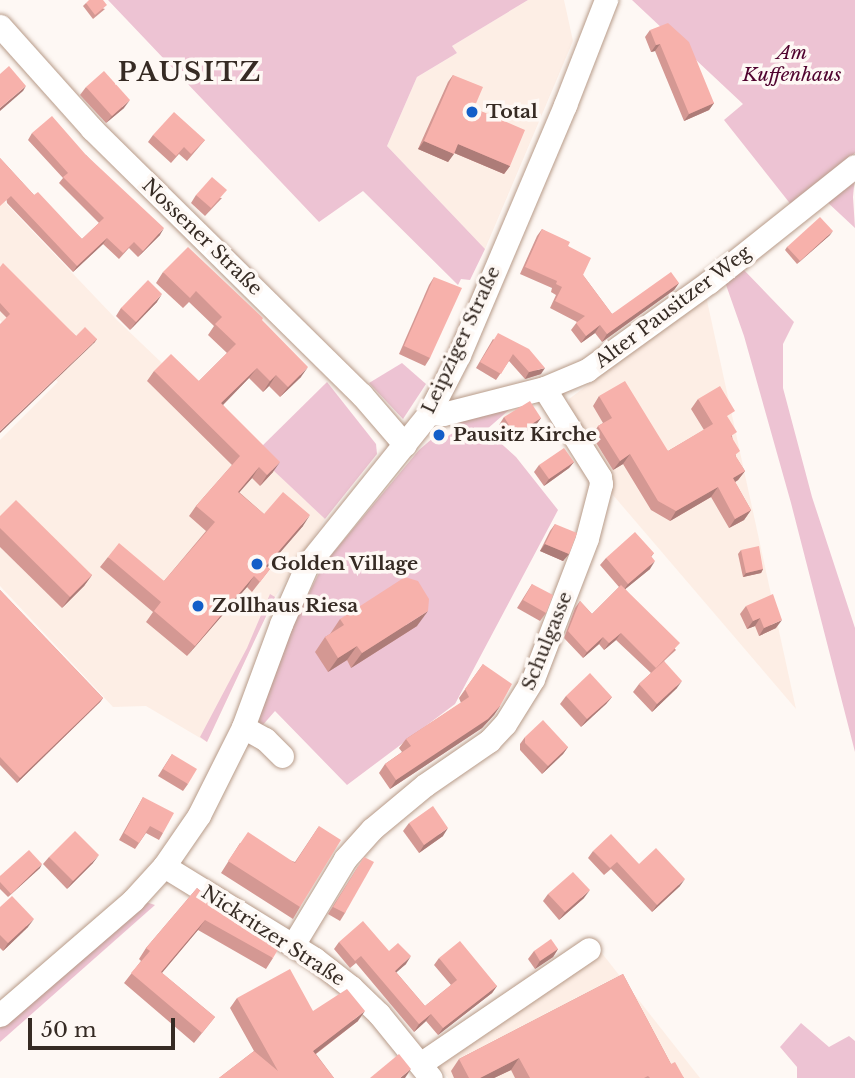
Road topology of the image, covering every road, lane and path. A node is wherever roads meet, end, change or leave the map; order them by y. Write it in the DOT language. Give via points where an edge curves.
graph roads {
  1 [pos="606,0"];
  2 [pos="3,36"];
  3 [pos="855,166"];
  4 [pos="544,388"];
  5 [pos="429,414"];
  6 [pos="405,445"];
  7 [pos="243,727"];
  8 [pos="282,756"];
  9 [pos="164,866"];
  10 [pos="293,945"];
  11 [pos="589,949"];
  12 [pos="0,1015"];
  13 [pos="425,1071"];
  1 -- 5 [label="street, Leipziger Straße" via="565,105"];
  2 -- 6 [label="street, Nossener Straße" via="361,394"];
  3 -- 4 [label="street, Alter Pausitzer Weg" via="709,282 587,370"];
  4 -- 5 [label="street, Alter Pausitzer Weg"];
  4 -- 10 [label="street, Schulgasse" via="601,484 564,604 533,679 489,741 372,829 345,859"];
  5 -- 6 [label="street, Leipziger Straße"];
  6 -- 7 [label="street, Leipziger Straße" via="307,565"];
  7 -- 8 [label="street"];
  7 -- 9 [label="street, Leipziger Straße" via="199,815"];
  9 -- 10 [label="street, Nickritzer Straße"];
  9 -- 12 [label="street, Leipziger Straße" via="96,934"];
  10 -- 13 [label="street, Nickritzer Straße" via="351,987"];
  11 -- 13 [label="street"];
}
